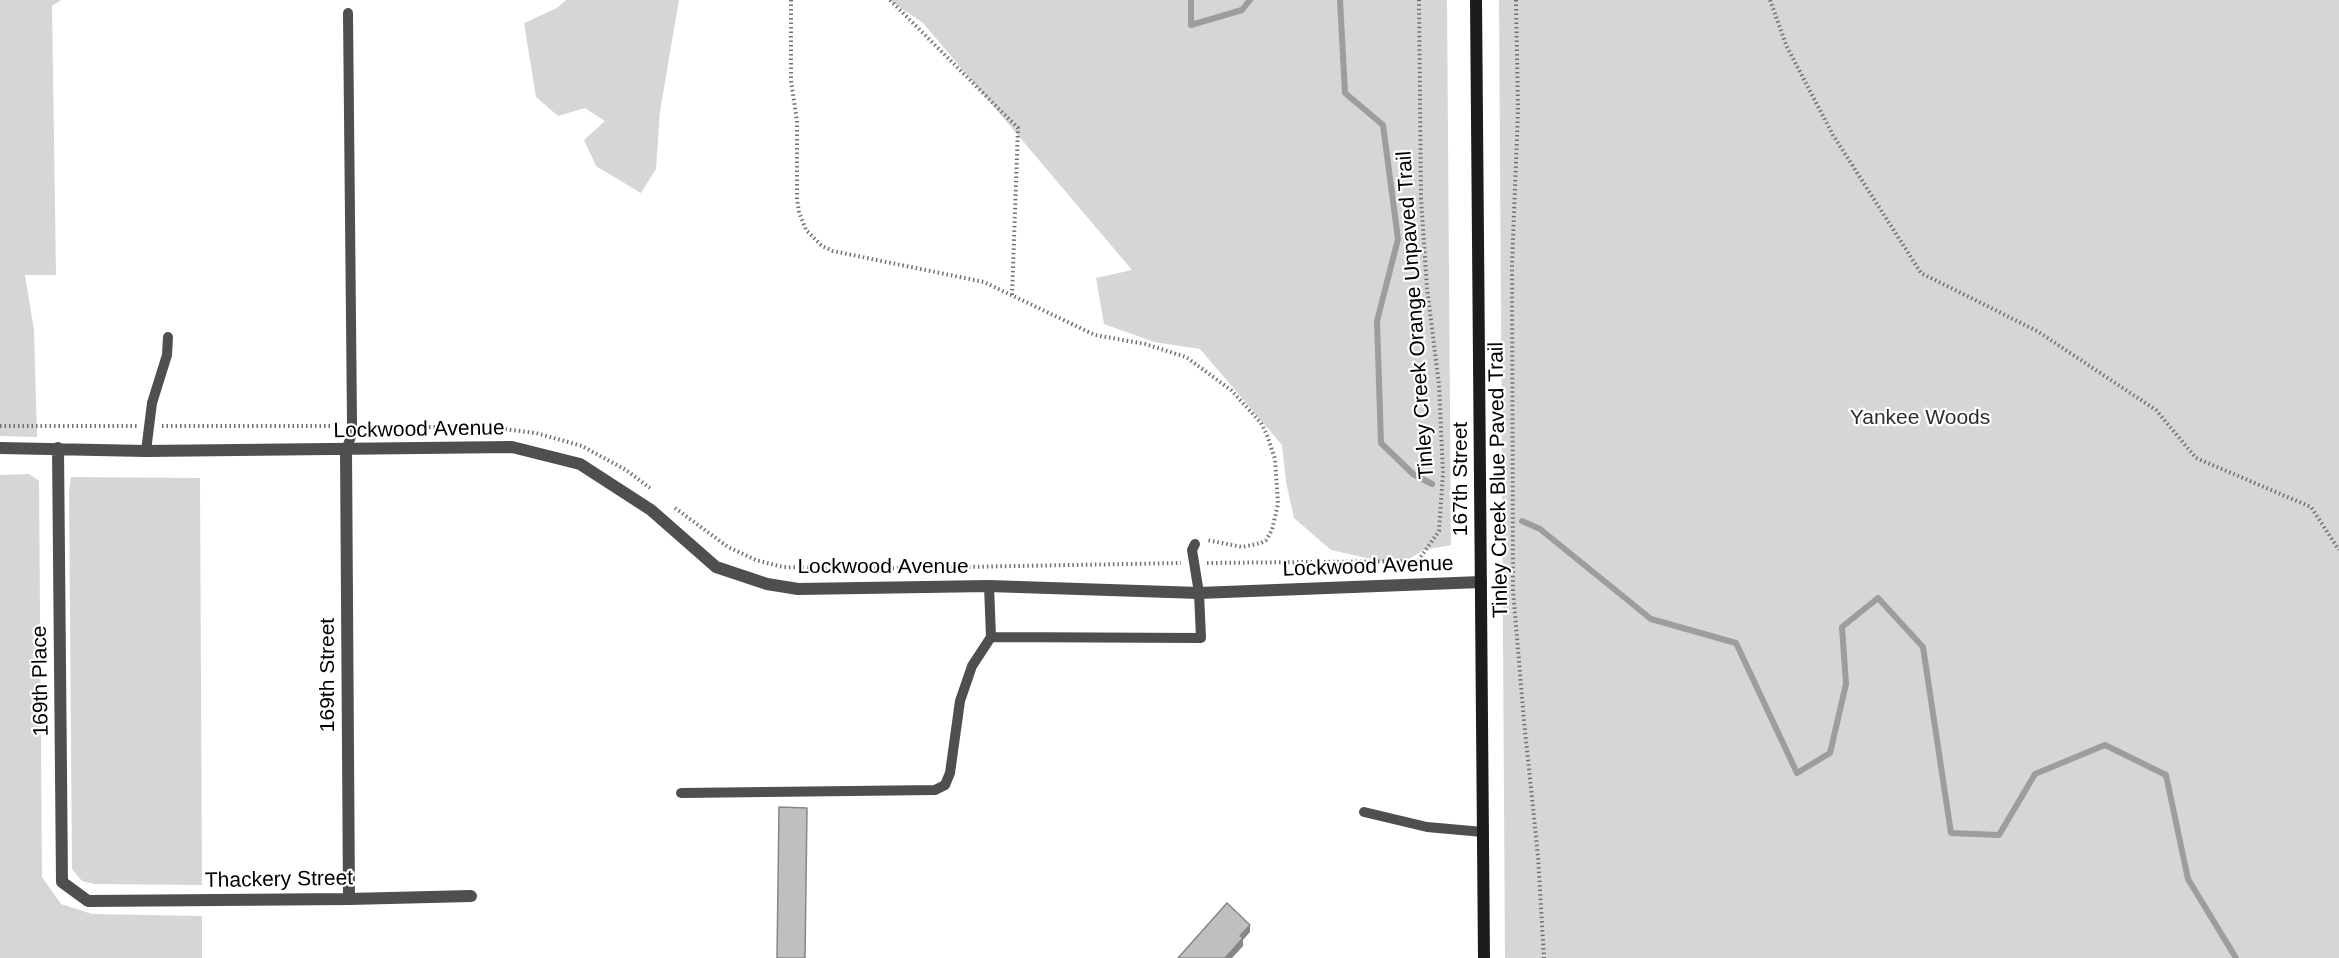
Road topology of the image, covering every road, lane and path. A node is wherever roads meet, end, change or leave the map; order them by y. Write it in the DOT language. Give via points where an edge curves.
graph roads {
  1 [pos="791,0"];
  2 [pos="890,0"];
  3 [pos="1419,0"];
  4 [pos="1476,0"];
  5 [pos="1516,0"];
  6 [pos="1770,0"];
  7 [pos="348,13"];
  8 [pos="1012,295"];
  9 [pos="168,337"];
  10 [pos="0,448"];
  11 [pos="58,448"];
  12 [pos="345,450"];
  13 [pos="146,451"];
  14 [pos="1195,544"];
  15 [pos="2339,550"];
  16 [pos="1195,563"];
  17 [pos="853,569"];
  18 [pos="1481,582"];
  19 [pos="989,586"];
  20 [pos="1199,593"];
  21 [pos="991,637"];
  22 [pos="681,793"];
  23 [pos="1364,812"];
  24 [pos="1483,832"];
  25 [pos="471,896"];
  26 [pos="349,899"];
  27 [pos="87,902"];
  28 [pos="1484,958"];
  29 [pos="1544,958"];
  1 -- 8 [label="path" via="797,199 806,230 822,246 833,250 984,282"];
  2 -- 8 [label="path" via="1018,128"];
  3 -- 16 [label="path, Tinley Creek Orange Unpaved Trail" via="1421,198 1426,288 1439,386 1443,474 1438,531 1418,561"];
  4 -- 18 [label="main road, 167th Street"];
  5 -- 29 [label="path, Tinley Creek Blue Paved Trail" via="1513,590"];
  6 -- 15 [label="path" via="1787,46 1833,135 1921,273 2037,331 2156,410 2196,458 2311,507"];
  7 -- 12 [label="lane" via="352,434"];
  8 -- 14 [label="path" via="1095,335 1145,344 1186,357 1231,390 1261,423 1275,459 1278,504 1272,530 1261,543 1242,546 1206,540"];
  9 -- 13 [label="lane" via="167,355 152,403"];
  10 -- 11 [label="street, Lockwood Avenue"];
  11 -- 13 [label="street, Lockwood Avenue"];
  11 -- 27 [label="street, 169th Place" via="62,882"];
  12 -- 13 [label="street, Lockwood Avenue"];
  12 -- 19 [label="street, Lockwood Avenue" via="512,447 580,464 651,510 716,567 767,584 798,589"];
  12 -- 26 [label="street, 169th Street"];
  14 -- 16 [label="lane"];
  16 -- 17 [label="path, Tinley Creek Orange Unpaved Trail"];
  16 -- 20 [label="lane"];
  18 -- 20 [label="street, Lockwood Avenue"];
  18 -- 24 [label="main road, 167th Street"];
  19 -- 20 [label="street, Lockwood Avenue"];
  19 -- 21 [label="lane"];
  20 -- 21 [label="lane" via="1201,638"];
  21 -- 22 [label="lane" via="972,666 960,701 950,773 945,784 935,790"];
  23 -- 24 [label="lane" via="1427,827"];
  24 -- 28 [label="main road, 167th Street"];
  25 -- 26 [label="street, Thackery Street"];
  26 -- 27 [label="street, Thackery Street"];
}
